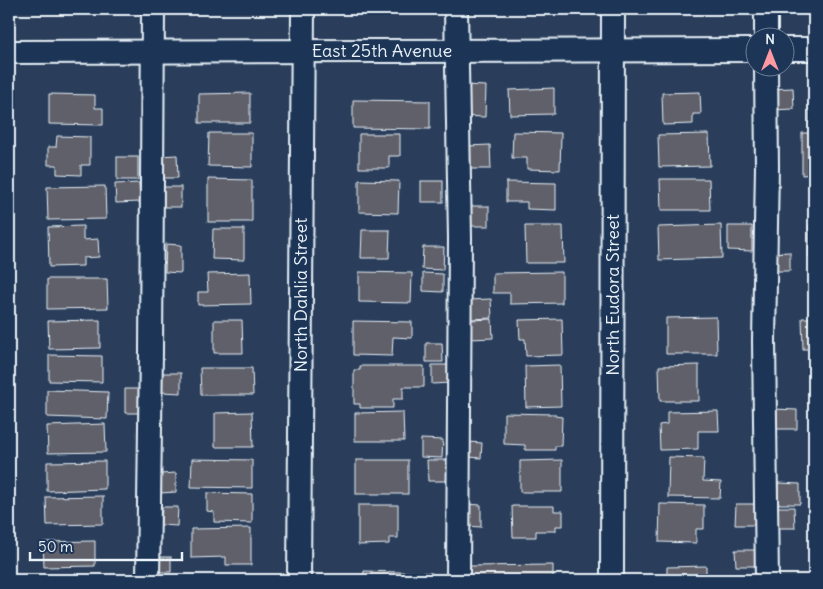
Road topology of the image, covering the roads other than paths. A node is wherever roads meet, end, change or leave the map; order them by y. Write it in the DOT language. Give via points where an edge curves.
graph roads {
  1 [pos="153,9"];
  2 [pos="303,9"];
  3 [pos="456,9"];
  4 [pos="613,9"];
  5 [pos="766,9"];
  6 [pos="766,28"];
  7 [pos="796,49"];
  8 [pos="814,49"];
  9 [pos="613,50"];
  10 [pos="746,50"];
  11 [pos="456,51"];
  12 [pos="9,52"];
  13 [pos="153,52"];
  14 [pos="303,52"];
  15 [pos="766,78"];
  16 [pos="148,580"];
  17 [pos="299,580"];
  18 [pos="458,580"];
  19 [pos="612,580"];
  20 [pos="767,580"];
  1 -- 13 [label="street"];
  2 -- 14 [label="street, North Dahlia Street"];
  3 -- 11 [label="street"];
  4 -- 9 [label="street, North Eudora Street"];
  5 -- 6 [label="street"];
  7 -- 8 [label="street"];
  9 -- 10 [label="street, East 25th Avenue"];
  9 -- 11 [label="street, East 25th Avenue"];
  9 -- 19 [label="street, North Eudora Street"];
  11 -- 14 [label="street, East 25th Avenue"];
  11 -- 18 [label="street" via="460,238"];
  12 -- 13 [label="street, East 25th Avenue"];
  13 -- 14 [label="street, East 25th Avenue"];
  13 -- 16 [label="street"];
  14 -- 17 [label="street, North Dahlia Street"];
  15 -- 20 [label="street" via="764,342"];
}
